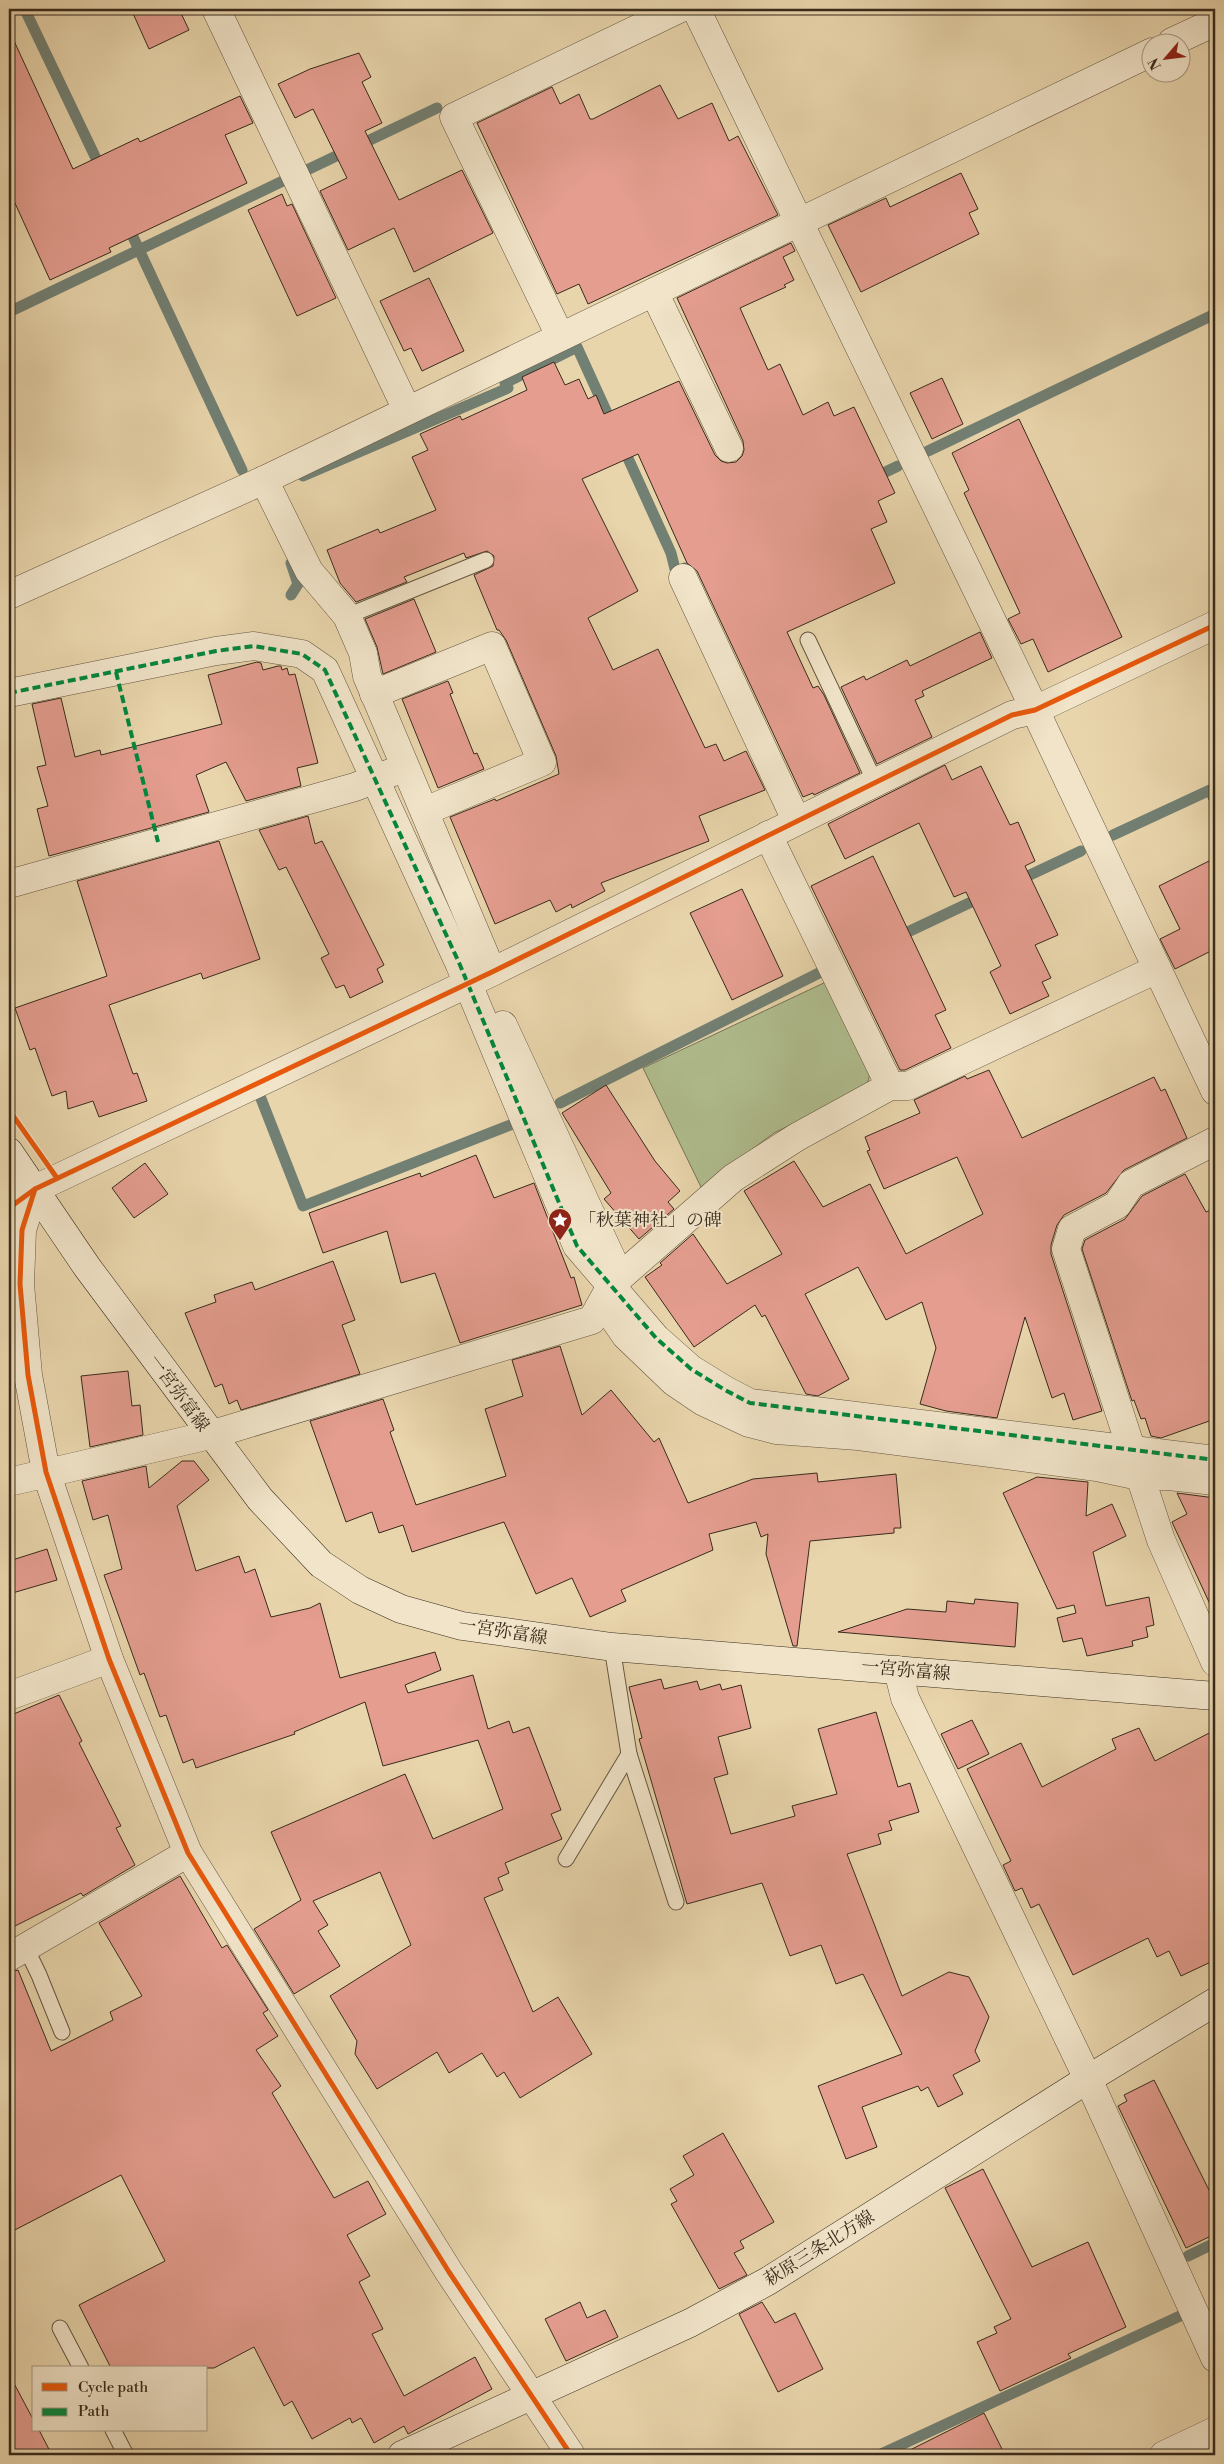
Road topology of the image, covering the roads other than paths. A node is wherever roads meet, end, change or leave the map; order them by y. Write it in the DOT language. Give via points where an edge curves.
graph roads {
  1 [pos="216,9"];
  2 [pos="679,9"];
  3 [pos="696,9"];
  4 [pos="1215,22"];
  5 [pos="1192,33"];
  6 [pos="1142,57"];
  7 [pos="800,222"];
  8 [pos="654,292"];
  9 [pos="560,336"];
  10 [pos="407,410"];
  11 [pos="729,448"];
  12 [pos="264,480"];
  13 [pos="486,560"];
  14 [pos="683,578"];
  15 [pos="9,595"];
  16 [pos="347,616"];
  17 [pos="1215,625"];
  18 [pos="808,640"];
  19 [pos="9,693"];
  20 [pos="374,694"];
  21 [pos="1035,710"];
  22 [pos="406,767"];
  23 [pos="376,779"];
  24 [pos="875,782"];
  25 [pos="425,811"];
  26 [pos="796,820"];
  27 [pos="768,835"];
  28 [pos="9,884"];
  29 [pos="1157,969"];
  30 [pos="480,977"];
  31 [pos="890,1086"];
  32 [pos="1215,1091"];
  33 [pos="1215,1141"];
  34 [pos="9,1152"];
  35 [pos="35,1189"];
  36 [pos="9,1208"];
  37 [pos="612,1288"];
  38 [pos="210,1435"];
  39 [pos="1131,1450"];
  40 [pos="1215,1460"];
  41 [pos="46,1472"];
  42 [pos="1139,1476"];
  43 [pos="9,1482"];
  44 [pos="1215,1482"];
  45 [pos="612,1646"];
  46 [pos="109,1659"];
  47 [pos="1215,1662"];
  48 [pos="898,1670"];
  49 [pos="9,1696"];
  50 [pos="1215,1696"];
  51 [pos="629,1754"];
  52 [pos="188,1853"];
  53 [pos="566,1859"];
  54 [pos="676,1902"];
  55 [pos="17,1952"];
  56 [pos="1215,2002"];
  57 [pos="62,2032"];
  58 [pos="1088,2079"];
  59 [pos="60,2328"];
  60 [pos="1215,2358"];
  61 [pos="80,2366"];
  62 [pos="533,2395"];
  63 [pos="114,2432"];
  64 [pos="1215,2432"];
  65 [pos="126,2455"];
  66 [pos="402,2455"];
  67 [pos="571,2455"];
  68 [pos="1164,2455"];
  1 -- 10 [label="street"];
  2 -- 9 [label="street" via="454,117"];
  3 -- 7 [label="street"];
  4 -- 5 [label="street"];
  6 -- 7 [label="street"];
  7 -- 8 [label="street"];
  7 -- 21 [label="street"];
  8 -- 9 [label="street"];
  8 -- 11 [label="street"];
  9 -- 10 [label="street"];
  10 -- 12 [label="street"];
  12 -- 15 [label="street"];
  12 -- 16 [label="street" via="309,571"];
  13 -- 16 [label="lane"];
  14 -- 26 [label="street"];
  16 -- 20 [label="street" via="363,653"];
  17 -- 21 [label="street"];
  18 -- 24 [label="lane"];
  19 -- 23 [label="street" via="216,651 254,646 302,654 325,670"];
  20 -- 22 [label="street"];
  20 -- 25 [label="street" via="492,646 542,762"];
  21 -- 24 [label="street" via="1012,715"];
  21 -- 29 [label="street"];
  22 -- 23 [label="street"];
  22 -- 25 [label="street"];
  23 -- 28 [label="street"];
  23 -- 30 [label="street"];
  24 -- 26 [label="street"];
  25 -- 30 [label="street"];
  26 -- 27 [label="street"];
  27 -- 30 [label="street"];
  27 -- 31 [label="street"];
  29 -- 31 [label="street" via="908,1086"];
  29 -- 32 [label="street"];
  30 -- 35 [label="street"];
  30 -- 37 [label="street"];
  31 -- 37 [label="street" via="733,1178"];
  33 -- 39 [label="street" via="1131,1184 1117,1205 1072,1229 1066,1249"];
  34 -- 35 [label="street, 一宮弥富線"];
  35 -- 36 [label="street"];
  35 -- 38 [label="street, 一宮弥富線" via="87,1267"];
  35 -- 41 [label="street" via="22,1230 20,1284 28,1375"];
  37 -- 38 [label="street" via="592,1320"];
  37 -- 39 [label="street" via="656,1338 691,1369 750,1403"];
  37 -- 42 [label="street" via="626,1336 674,1382 702,1402 749,1423 776,1430 858,1436 1097,1467"];
  38 -- 41 [label="street"];
  38 -- 45 [label="street, 一宮弥富線" via="294,1538 321,1564 360,1590 401,1609 462,1626"];
  39 -- 40 [label="street"];
  39 -- 42 [label="street"];
  41 -- 43 [label="street"];
  41 -- 46 [label="street"];
  42 -- 44 [label="street"];
  42 -- 47 [label="street" via="1164,1548"];
  45 -- 48 [label="street, 一宮弥富線"];
  45 -- 51 [label="lane"];
  46 -- 49 [label="street"];
  46 -- 52 [label="street"];
  48 -- 50 [label="street, 一宮弥富線"];
  48 -- 58 [label="street" via="905,1698"];
  51 -- 53 [label="lane"];
  51 -- 54 [label="lane"];
  52 -- 55 [label="street"];
  52 -- 62 [label="street" via="449,2272"];
  55 -- 57 [label="lane" via="40,1975"];
  56 -- 58 [label="street, 萩原三条北方線"];
  58 -- 60 [label="street"];
  58 -- 62 [label="street, 萩原三条北方線" via="768,2281 690,2323"];
  59 -- 61 [label="lane"];
  62 -- 66 [label="street, 萩原三条北方線"];
  62 -- 67 [label="street"];
  63 -- 65 [label="lane"];
  64 -- 68 [label="street"];
}
